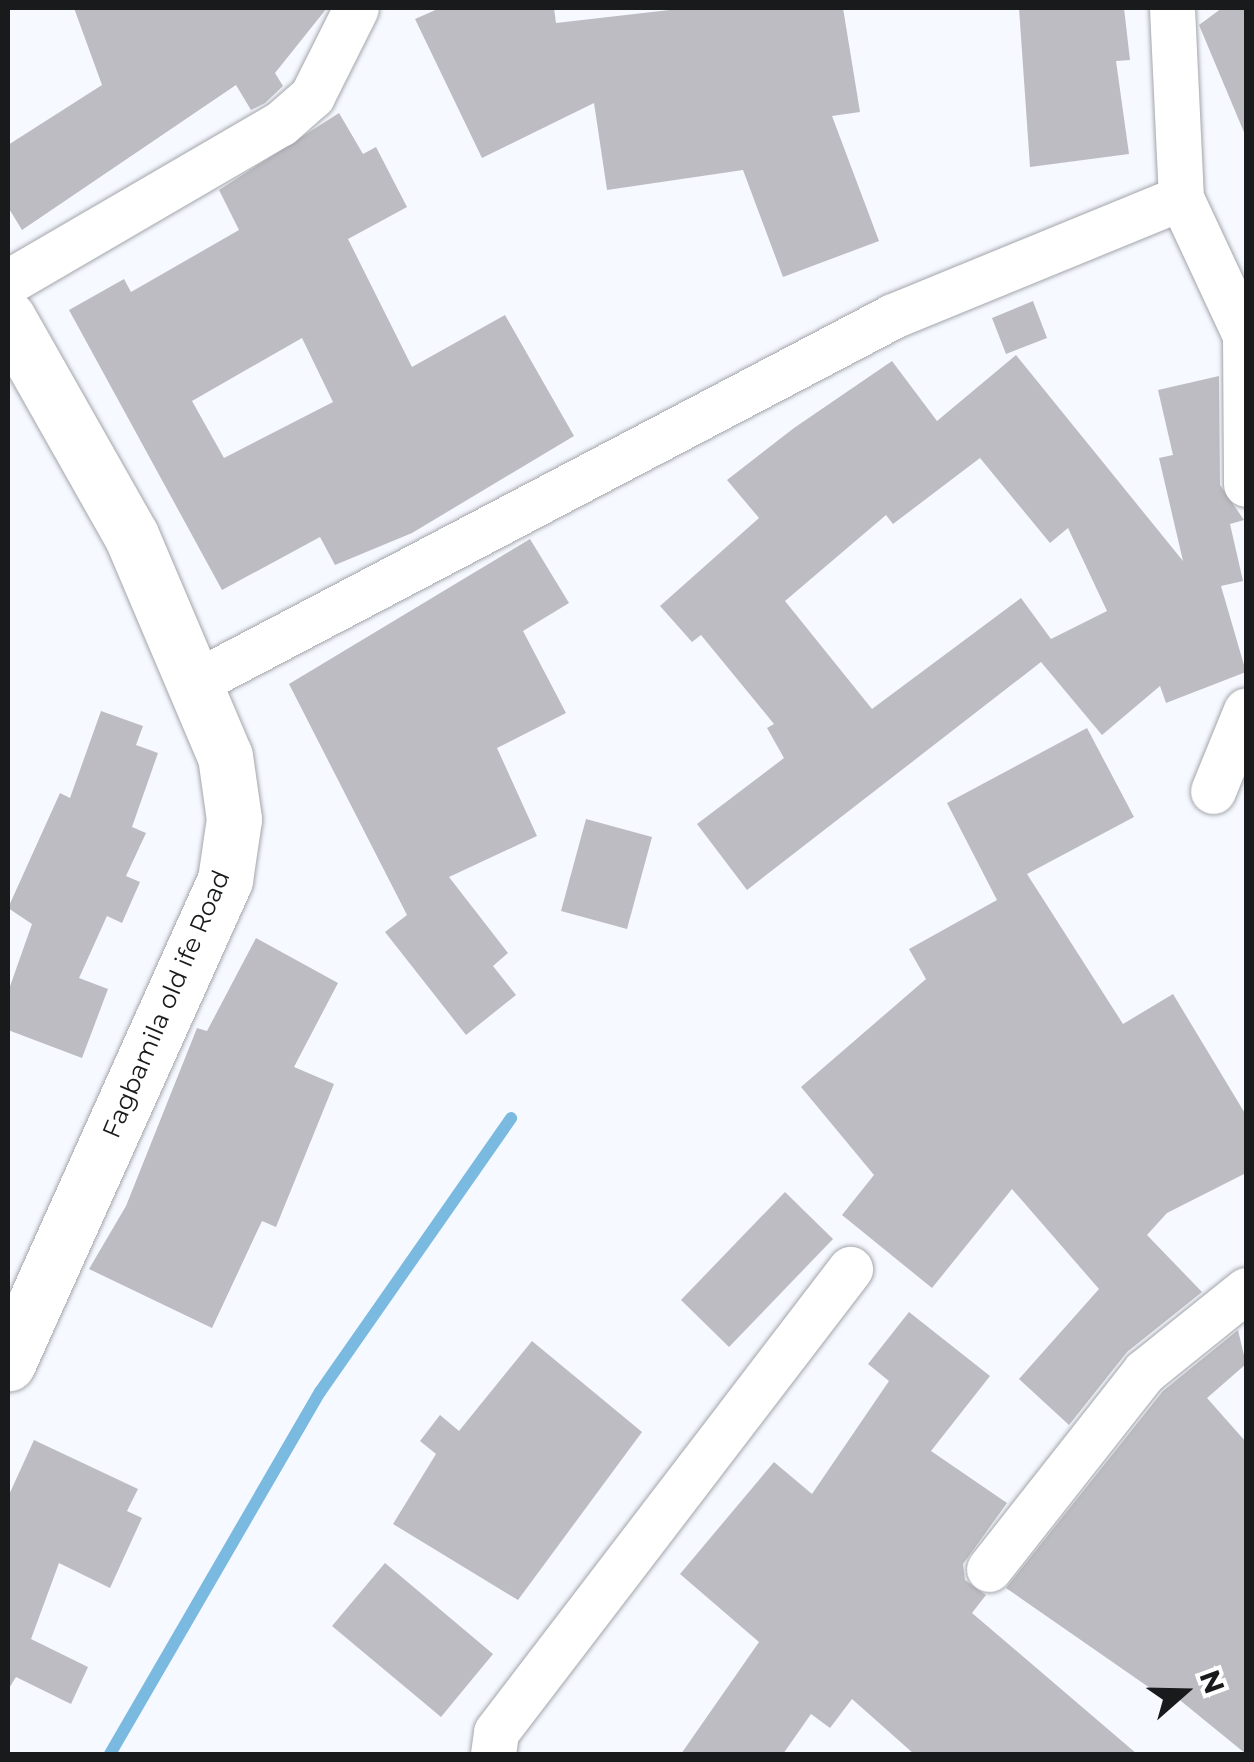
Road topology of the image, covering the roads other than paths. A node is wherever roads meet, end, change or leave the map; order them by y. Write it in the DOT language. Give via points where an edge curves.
graph roads {
  1 [pos="356,8"];
  2 [pos="1172,8"];
  3 [pos="1181,198"];
  4 [pos="8,282"];
  5 [pos="8,318"];
  6 [pos="1246,484"];
  7 [pos="196,682"];
  8 [pos="1246,710"];
  9 [pos="1212,791"];
  10 [pos="850,1268"];
  11 [pos="1246,1290"];
  12 [pos="8,1363"];
  13 [pos="988,1569"];
  14 [pos="493,1754"];
  1 -- 4 [label="street" via="312,96 280,124"];
  2 -- 3 [label="street"];
  3 -- 6 [label="street" via="1244,335"];
  3 -- 7 [label="street" via="893,316"];
  5 -- 7 [label="street, Fagbamila old ife Road" via="99,472"];
  7 -- 12 [label="street, Fagbamila old ife Road" via="225,756 234,819 224,880"];
  8 -- 9 [label="street"];
  10 -- 14 [label="street" via="496,1732"];
  11 -- 13 [label="street" via="1144,1372"];
}
